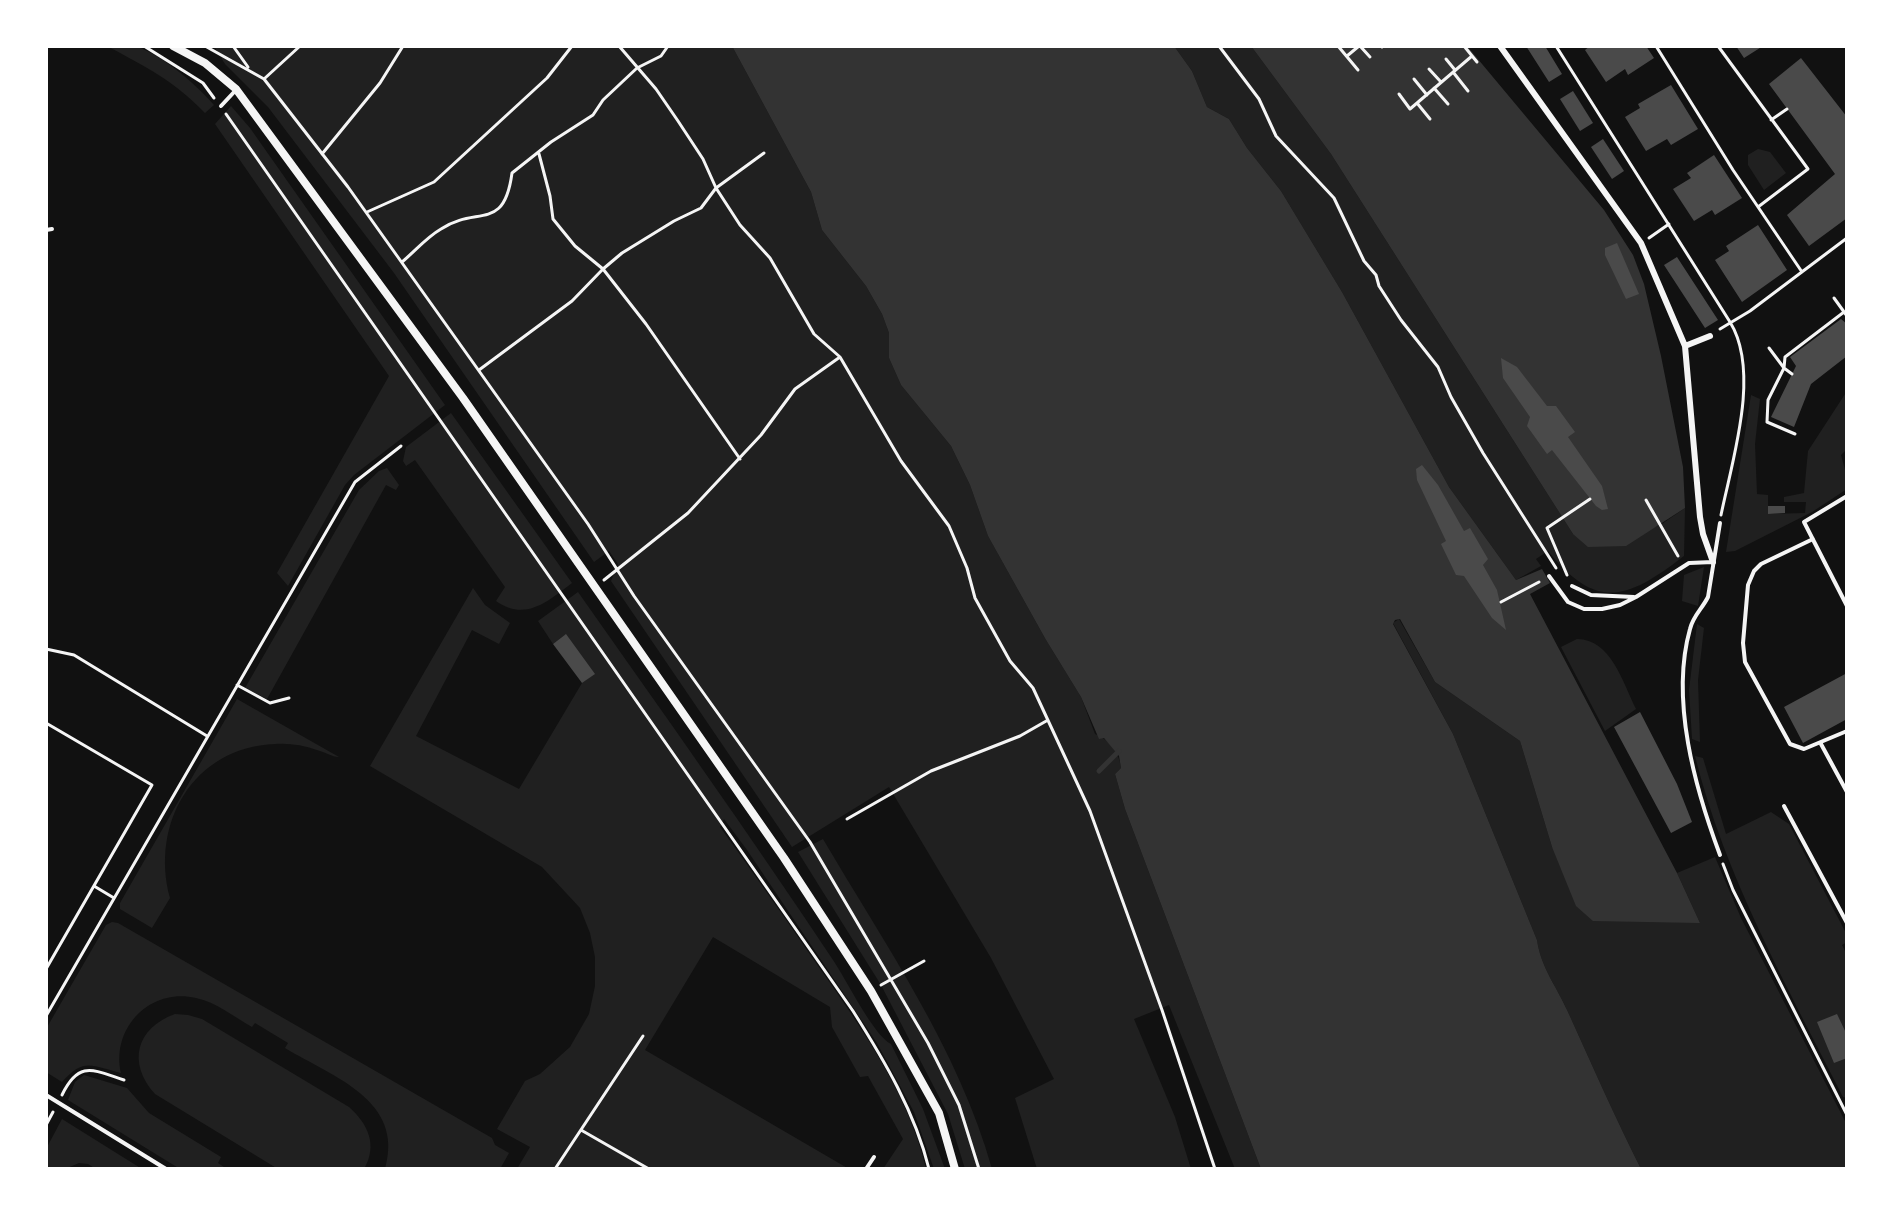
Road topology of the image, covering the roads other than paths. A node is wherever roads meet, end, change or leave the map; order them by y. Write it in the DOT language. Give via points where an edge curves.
graph roads {
  1 [pos="173,46"];
  2 [pos="1500,46"];
  3 [pos="236,89"];
  4 [pos="221,106"];
  5 [pos="1649,238"];
  6 [pos="1641,243"];
  7 [pos="1710,336"];
  8 [pos="1685,346"];
  9 [pos="1847,496"];
  10 [pos="1720,523"];
  11 [pos="1813,539"];
  12 [pos="1713,562"];
  13 [pos="1549,576"];
  14 [pos="1572,586"];
  15 [pos="1636,597"];
  16 [pos="1847,606"];
  17 [pos="1847,731"];
  18 [pos="1821,744"];
  19 [pos="1847,792"];
  20 [pos="1784,806"];
  21 [pos="1720,855"];
  22 [pos="1847,923"];
  23 [pos="46,1095"];
  24 [pos="874,1157"];
  25 [pos="166,1169"];
  26 [pos="866,1169"];
  27 [pos="955,1169"];
  1 -- 3 [label="street"];
  2 -- 6 [label="street"];
  3 -- 4 [label="lane"];
  3 -- 27 [label="street" via="404,316 784,858 871,991 939,1113"];
  5 -- 6 [label="street"];
  6 -- 8 [label="street"];
  7 -- 8 [label="street"];
  8 -- 12 [label="street" via="1700,517"];
  9 -- 11 [label="lane" via="1804,522"];
  10 -- 12 [label="lane"];
  11 -- 16 [label="lane"];
  11 -- 18 [label="lane" via="1754,571 1743,643 1749,674 1790,744 1804,749"];
  12 -- 15 [label="lane" via="1683,566"];
  12 -- 21 [label="lane" via="1708,597 1689,632 1683,698 1688,748"];
  13 -- 15 [label="lane" via="1568,602 1584,609 1620,605"];
  14 -- 15 [label="lane" via="1591,595"];
  17 -- 18 [label="lane"];
  18 -- 19 [label="lane"];
  20 -- 22 [label="lane"];
  23 -- 25 [label="lane"];
  24 -- 26 [label="lane"];
}
